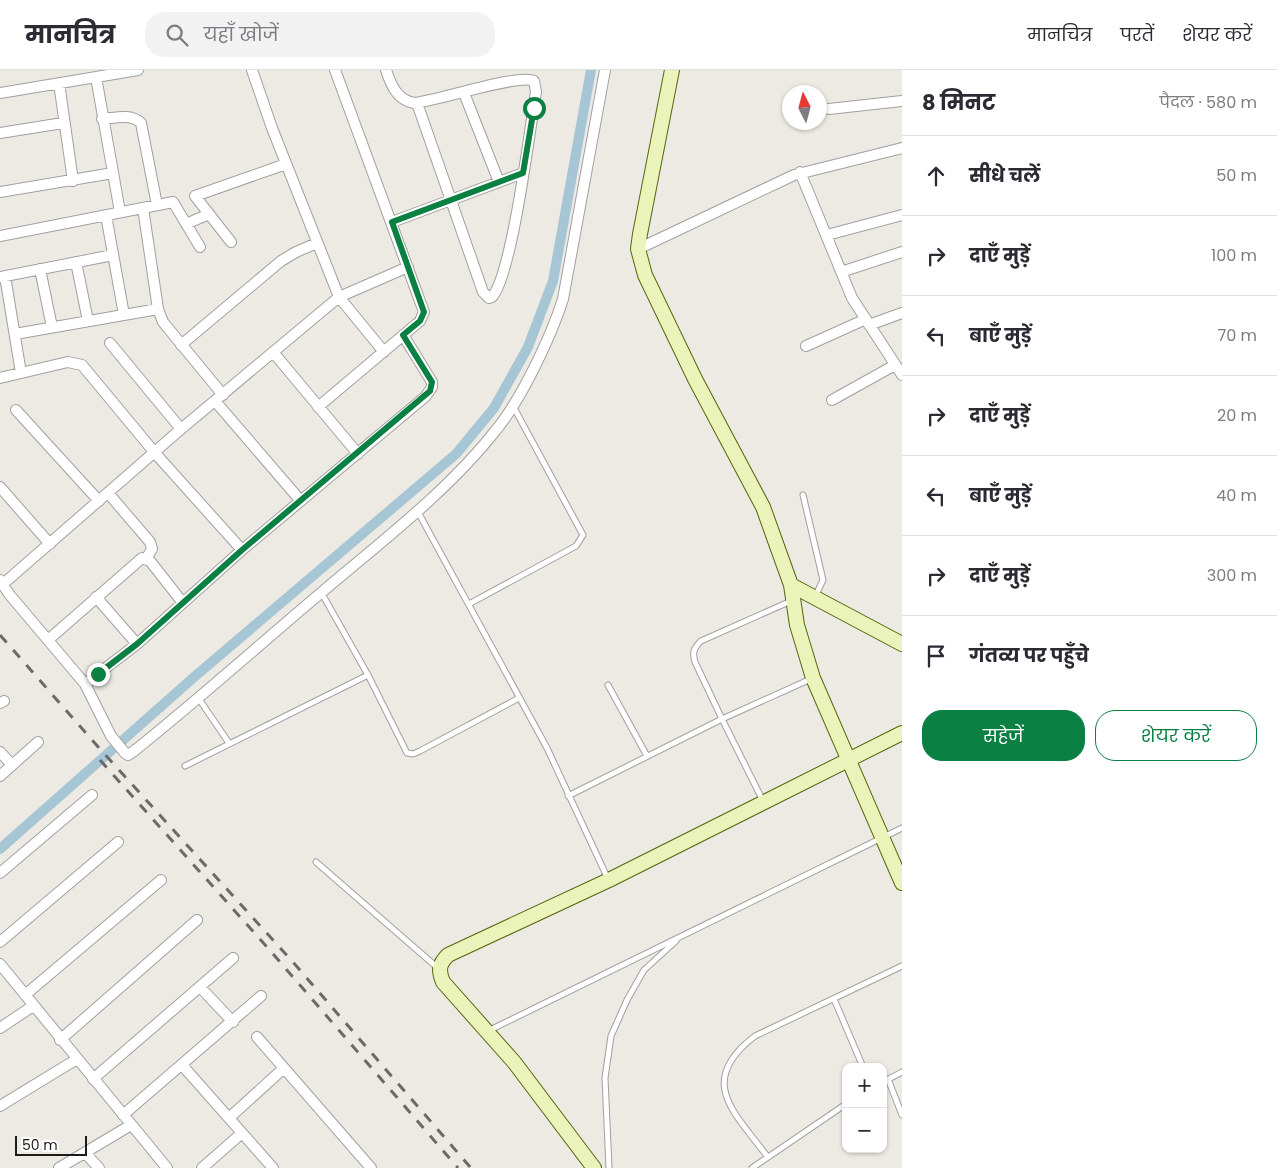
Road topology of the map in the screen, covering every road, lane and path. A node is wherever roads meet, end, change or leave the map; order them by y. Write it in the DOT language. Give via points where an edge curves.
graph roads {
  1 [pos="138,70"];
  2 [pos="252,70"];
  3 [pos="335,70"];
  4 [pos="386,70"];
  5 [pos="604,70"];
  6 [pos="672,70"];
  7 [pos="108,72"];
  8 [pos="90,75"];
  9 [pos="59,83"];
  10 [pos="0,93"];
  11 [pos="464,93"];
  12 [pos="902,101"];
  13 [pos="417,103"];
  14 [pos="829,109"];
  15 [pos="102,119"];
  16 [pos="63,123"];
  17 [pos="0,133"];
  18 [pos="902,148"];
  19 [pos="286,164"];
  20 [pos="800,172"];
  21 [pos="523,173"];
  22 [pos="113,174"];
  23 [pos="73,181"];
  24 [pos="499,182"];
  25 [pos="0,192"];
  26 [pos="450,200"];
  27 [pos="157,205"];
  28 [pos="143,208"];
  29 [pos="120,212"];
  30 [pos="209,214"];
  31 [pos="106,215"];
  32 [pos="902,215"];
  33 [pos="392,222"];
  34 [pos="186,224"];
  35 [pos="827,235"];
  36 [pos="0,236"];
  37 [pos="231,242"];
  38 [pos="317,243"];
  39 [pos="200,248"];
  40 [pos="638,249"];
  41 [pos="902,252"];
  42 [pos="113,255"];
  43 [pos="76,262"];
  44 [pos="408,267"];
  45 [pos="40,269"];
  46 [pos="841,272"];
  47 [pos="2,276"];
  48 [pos="339,297"];
  49 [pos="158,309"];
  50 [pos="902,312"];
  51 [pos="124,315"];
  52 [pos="88,321"];
  53 [pos="868,322"];
  54 [pos="52,327"];
  55 [pos="15,334"];
  56 [pos="403,335"];
  57 [pos="110,343"];
  58 [pos="181,345"];
  59 [pos="806,346"];
  60 [pos="273,352"];
  61 [pos="384,352"];
  62 [pos="895,365"];
  63 [pos="21,373"];
  64 [pos="902,375"];
  65 [pos="0,378"];
  66 [pos="219,398"];
  67 [pos="832,400"];
  68 [pos="513,406"];
  69 [pos="318,407"];
  70 [pos="16,410"];
  71 [pos="181,429"];
  72 [pos="155,453"];
  73 [pos="358,454"];
  74 [pos="0,486"];
  75 [pos="108,493"];
  76 [pos="803,495"];
  77 [pos="300,500"];
  78 [pos="99,501"];
  79 [pos="418,512"];
  80 [pos="50,544"];
  81 [pos="242,550"];
  82 [pos="146,559"];
  83 [pos="1,582"];
  84 [pos="791,585"];
  85 [pos="321,592"];
  86 [pos="96,598"];
  87 [pos="815,598"];
  88 [pos="793,600"];
  89 [pos="183,603"];
  90 [pos="469,604"];
  91 [pos="48,640"];
  92 [pos="137,644"];
  93 [pos="902,644"];
  94 [pos="368,675"];
  95 [pos="813,678"];
  96 [pos="85,684"];
  97 [pos="608,685"];
  98 [pos="519,698"];
  99 [pos="199,699"];
  100 [pos="722,719"];
  101 [pos="902,734"];
  102 [pos="38,742"];
  103 [pos="229,743"];
  104 [pos="0,752"];
  105 [pos="647,756"];
  106 [pos="849,760"];
  107 [pos="12,765"];
  108 [pos="185,766"];
  109 [pos="0,776"];
  110 [pos="92,795"];
  111 [pos="568,796"];
  112 [pos="763,802"];
  113 [pos="902,828"];
  114 [pos="883,837"];
  115 [pos="118,842"];
  116 [pos="316,862"];
  117 [pos="0,873"];
  118 [pos="161,880"];
  119 [pos="609,880"];
  120 [pos="902,883"];
  121 [pos="197,920"];
  122 [pos="681,936"];
  123 [pos="0,942"];
  124 [pos="233,958"];
  125 [pos="0,964"];
  126 [pos="902,966"];
  127 [pos="439,969"];
  128 [pos="200,986"];
  129 [pos="25,995"];
  130 [pos="261,996"];
  131 [pos="834,999"];
  132 [pos="33,1006"];
  133 [pos="233,1022"];
  134 [pos="0,1028"];
  135 [pos="488,1031"];
  136 [pos="257,1038"];
  137 [pos="60,1040"];
  138 [pos="77,1060"];
  139 [pos="861,1063"];
  140 [pos="182,1065"];
  141 [pos="284,1068"];
  142 [pos="902,1072"];
  143 [pos="93,1079"];
  144 [pos="887,1080"];
  145 [pos="887,1082"];
  146 [pos="0,1106"];
  147 [pos="842,1107"];
  148 [pos="123,1115"];
  149 [pos="902,1115"];
  150 [pos="229,1118"];
  151 [pos="131,1125"];
  152 [pos="242,1133"];
  153 [pos="86,1153"];
  154 [pos="767,1156"];
  155 [pos="59,1168"];
  156 [pos="99,1168"];
  157 [pos="167,1168"];
  158 [pos="202,1168"];
  159 [pos="273,1168"];
  160 [pos="371,1168"];
  161 [pos="594,1168"];
  162 [pos="609,1168"];
  163 [pos="752,1168"];
  1 -- 7 [label="street"];
  2 -- 19 [label="street"];
  3 -- 33 [label="street"];
  4 -- 13 [label="street" via="395,92 407,102"];
  5 -- 68 [label="street" via="563,299 557,319"];
  6 -- 40 [label="street"];
  7 -- 8 [label="street"];
  8 -- 9 [label="street"];
  8 -- 15 [label="street"];
  9 -- 10 [label="street"];
  9 -- 16 [label="street"];
  11 -- 13 [label="street"];
  11 -- 21 [label="street" via="527,78 534,81 536,92"];
  11 -- 24 [label="street"];
  12 -- 14 [label="street"];
  13 -- 26 [label="street"];
  15 -- 22 [label="street"];
  15 -- 27 [label="street" via="127,117 141,123"];
  16 -- 17 [label="street"];
  16 -- 23 [label="street"];
  18 -- 20 [label="street"];
  19 -- 30 [label="street" via="195,196"];
  19 -- 38 [label="street"];
  20 -- 35 [label="street"];
  20 -- 40 [label="street"];
  21 -- 24 [label="street"];
  21 -- 26 [label="street" via="504,270 492,297 483,292"];
  22 -- 23 [label="street"];
  22 -- 29 [label="street"];
  23 -- 25 [label="street"];
  24 -- 26 [label="street"];
  26 -- 33 [label="street"];
  27 -- 28 [label="street"];
  27 -- 34 [label="street" via="173,202"];
  28 -- 29 [label="street"];
  28 -- 49 [label="street"];
  29 -- 31 [label="street"];
  30 -- 34 [label="street"];
  30 -- 37 [label="street"];
  31 -- 36 [label="street"];
  31 -- 42 [label="street"];
  32 -- 35 [label="street"];
  33 -- 44 [label="street"];
  34 -- 39 [label="street"];
  35 -- 46 [label="street"];
  38 -- 48 [label="street"];
  38 -- 58 [label="street" via="281,261"];
  40 -- 84 [label="street" via="645,275 687,362 755,489"];
  41 -- 46 [label="street"];
  42 -- 43 [label="street"];
  42 -- 51 [label="street"];
  43 -- 45 [label="street"];
  43 -- 52 [label="street"];
  44 -- 48 [label="street"];
  44 -- 56 [label="street" via="422,304 423,317"];
  45 -- 47 [label="street"];
  45 -- 54 [label="street"];
  46 -- 53 [label="street" via="852,298"];
  47 -- 55 [label="street"];
  48 -- 60 [label="street"];
  48 -- 61 [label="street"];
  49 -- 51 [label="street"];
  49 -- 58 [label="street" via="167,328"];
  50 -- 53 [label="street"];
  51 -- 52 [label="street"];
  52 -- 54 [label="street"];
  53 -- 59 [label="street"];
  53 -- 62 [label="street"];
  54 -- 55 [label="street"];
  55 -- 63 [label="street"];
  56 -- 61 [label="street"];
  56 -- 73 [label="street" via="432,387 426,396"];
  57 -- 71 [label="street"];
  58 -- 66 [label="street"];
  60 -- 66 [label="street"];
  60 -- 69 [label="street"];
  61 -- 69 [label="street"];
  62 -- 64 [label="street"];
  62 -- 67 [label="street"];
  63 -- 65 [label="street"];
  63 -- 72 [label="street" via="68,362 82,365"];
  66 -- 71 [label="street"];
  66 -- 77 [label="street"];
  68 -- 79 [label="street" via="484,444"];
  68 -- 90 [label="lane" via="584,535 576,546"];
  69 -- 73 [label="street"];
  70 -- 78 [label="street"];
  71 -- 72 [label="street"];
  72 -- 75 [label="street"];
  72 -- 81 [label="street"];
  73 -- 77 [label="street"];
  74 -- 80 [label="street"];
  75 -- 78 [label="street"];
  75 -- 82 [label="street" via="151,545"];
  76 -- 87 [label="lane" via="823,580"];
  77 -- 81 [label="street"];
  78 -- 80 [label="street"];
  79 -- 85 [label="street"];
  79 -- 90 [label="lane"];
  80 -- 83 [label="street"];
  81 -- 89 [label="street"];
  82 -- 86 [label="street" via="138,560"];
  82 -- 89 [label="street"];
  83 -- 91 [label="street"];
  84 -- 87 [label="street"];
  84 -- 88 [label="street"];
  85 -- 94 [label="lane"];
  85 -- 99 [label="street"];
  86 -- 91 [label="street"];
  86 -- 92 [label="street"];
  87 -- 93 [label="street"];
  88 -- 95 [label="street"];
  88 -- 100 [label="lane" via="701,641 696,647 693,654 695,662"];
  89 -- 92 [label="street"];
  90 -- 98 [label="lane"];
  91 -- 96 [label="street"];
  92 -- 96 [label="street"];
  94 -- 98 [label="lane" via="403,748 413,754"];
  94 -- 103 [label="lane"];
  95 -- 100 [label="lane"];
  95 -- 106 [label="street"];
  96 -- 99 [label="street" via="111,736 128,755"];
  97 -- 105 [label="lane"];
  98 -- 111 [label="lane"];
  99 -- 103 [label="lane"];
  100 -- 105 [label="lane"];
  100 -- 112 [label="lane"];
  101 -- 106 [label="street"];
  102 -- 107 [label="street"];
  103 -- 108 [label="lane"];
  104 -- 107 [label="street"];
  105 -- 111 [label="lane"];
  106 -- 112 [label="street"];
  106 -- 114 [label="street"];
  107 -- 109 [label="street"];
  110 -- 117 [label="street"];
  111 -- 119 [label="lane"];
  112 -- 119 [label="street"];
  113 -- 114 [label="lane"];
  114 -- 120 [label="street"];
  114 -- 122 [label="lane"];
  115 -- 123 [label="street"];
  116 -- 127 [label="lane"];
  118 -- 129 [label="street"];
  119 -- 127 [label="street" via="448,955"];
  121 -- 137 [label="street"];
  122 -- 135 [label="lane"];
  122 -- 162 [label="lane" via="644,970 611,1036 605,1078"];
  124 -- 128 [label="street"];
  125 -- 129 [label="street"];
  126 -- 131 [label="lane"];
  127 -- 135 [label="street" via="443,982"];
  128 -- 133 [label="street"];
  128 -- 143 [label="street"];
  129 -- 132 [label="street"];
  130 -- 133 [label="street"];
  131 -- 139 [label="lane"];
  131 -- 154 [label="lane" via="755,1036 739,1048 730,1061 724,1079 725,1094"];
  132 -- 134 [label="street"];
  132 -- 137 [label="street"];
  133 -- 140 [label="street"];
  135 -- 161 [label="street"];
  136 -- 141 [label="street"];
  137 -- 138 [label="street"];
  138 -- 143 [label="street"];
  138 -- 146 [label="street"];
  140 -- 148 [label="street"];
  140 -- 150 [label="street"];
  141 -- 150 [label="street"];
  141 -- 160 [label="street"];
  142 -- 144 [label="lane"];
  143 -- 148 [label="street"];
  145 -- 149 [label="lane"];
  147 -- 154 [label="lane"];
  148 -- 151 [label="street"];
  150 -- 152 [label="street"];
  151 -- 153 [label="street"];
  151 -- 157 [label="street"];
  152 -- 158 [label="street"];
  152 -- 159 [label="street"];
  153 -- 155 [label="street"];
  153 -- 156 [label="street"];
  154 -- 163 [label="lane"];
}
